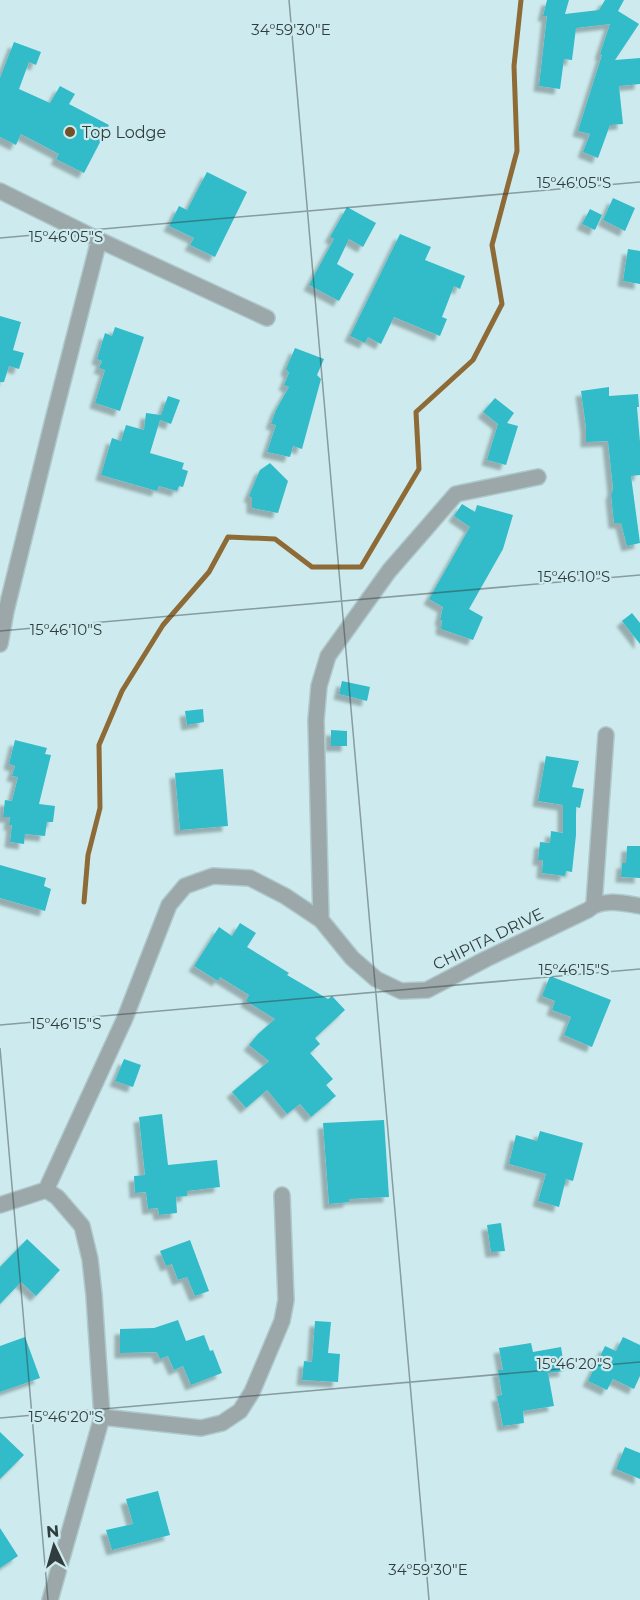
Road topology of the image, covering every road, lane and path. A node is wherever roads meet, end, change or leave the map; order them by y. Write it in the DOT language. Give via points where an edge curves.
graph roads {
  1 [pos="0,191"];
  2 [pos="99,240"];
  3 [pos="267,318"];
  4 [pos="538,477"];
  5 [pos="0,644"];
  6 [pos="606,735"];
  7 [pos="594,904"];
  8 [pos="640,906"];
  9 [pos="321,920"];
  10 [pos="46,1190"];
  11 [pos="282,1195"];
  12 [pos="0,1205"];
  13 [pos="102,1417"];
  14 [pos="50,1600"];
  1 -- 2 [label="street"];
  2 -- 3 [label="street"];
  2 -- 5 [label="street"];
  4 -- 9 [label="street" via="456,494 389,571 328,656 319,686 316,720"];
  6 -- 7 [label="street"];
  7 -- 8 [label="street, CHIPITA DRIVE"];
  7 -- 9 [label="street, CHIPITA DRIVE" via="427,990 401,991 376,979 352,958"];
  9 -- 10 [label="street, CHIPITA DRIVE" via="250,878 213,876 185,886 169,905 125,1017"];
  10 -- 12 [label="street"];
  10 -- 13 [label="street" via="82,1226 90,1259"];
  11 -- 13 [label="street" via="286,1300 282,1321 240,1411 222,1424 201,1428"];
  13 -- 14 [label="street"];
}
